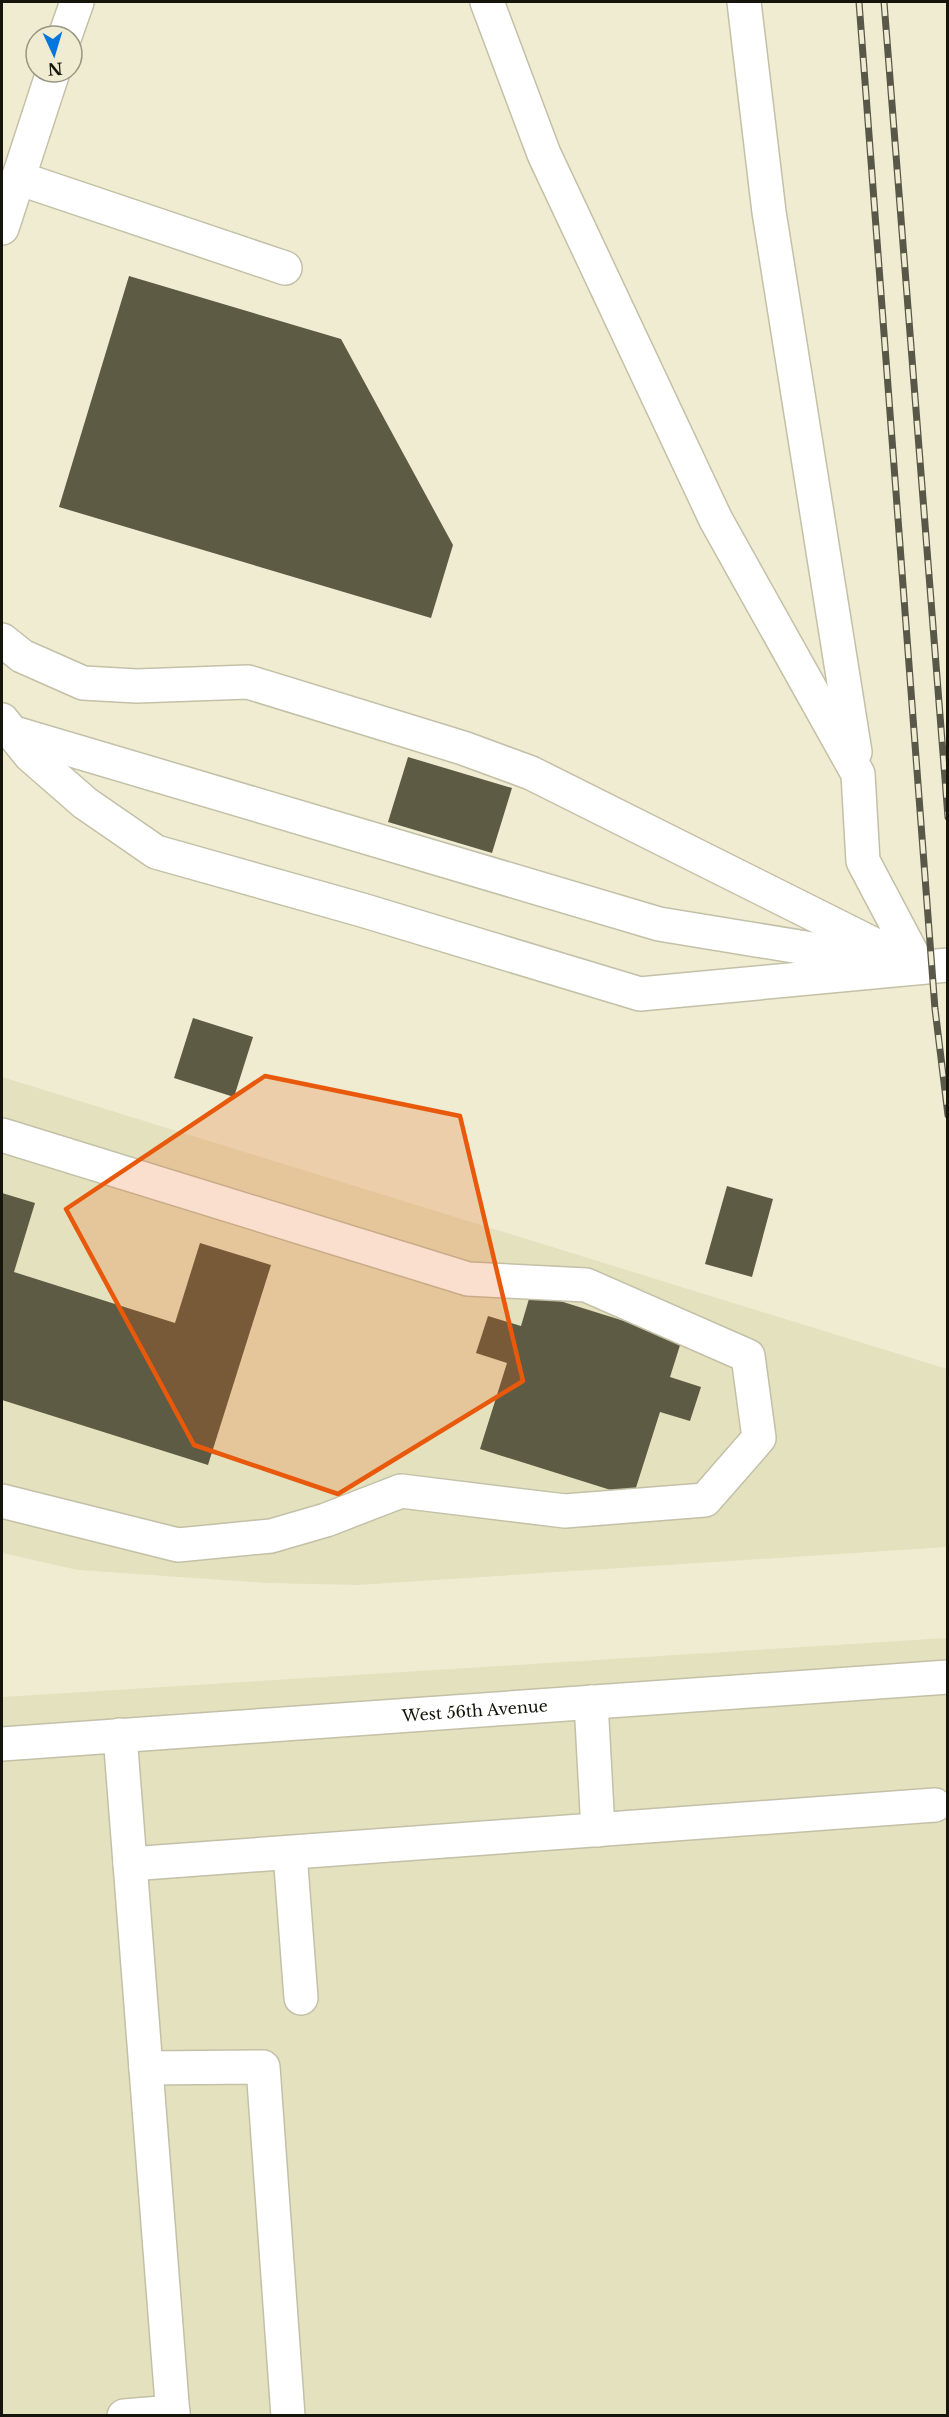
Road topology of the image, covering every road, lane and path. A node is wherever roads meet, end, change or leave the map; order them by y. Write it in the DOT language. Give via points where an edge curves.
graph roads {
  1 [pos="76,2"];
  2 [pos="487,2"];
  3 [pos="744,2"];
  4 [pos="69,24"];
  5 [pos="49,84"];
  6 [pos="18,178"];
  7 [pos="2,228"];
  8 [pos="285,268"];
  9 [pos="2,640"];
  10 [pos="6,726"];
  11 [pos="858,774"];
  12 [pos="933,966"];
  13 [pos="2,1135"];
  14 [pos="2,1501"];
  15 [pos="948,1677"];
  16 [pos="591,1702"];
  17 [pos="120,1735"];
  18 [pos="2,1744"];
  19 [pos="935,1804"];
  20 [pos="598,1830"];
  21 [pos="290,1853"];
  22 [pos="130,1864"];
  23 [pos="301,1998"];
  24 [pos="146,2068"];
  25 [pos="173,2414"];
  26 [pos="124,2415"];
  27 [pos="288,2415"];
  1 -- 4 [label="street"];
  2 -- 11 [label="street" via="544,154 716,520"];
  3 -- 11 [label="street" via="769,212"];
  5 -- 6 [label="street"];
  6 -- 7 [label="street"];
  6 -- 8 [label="street"];
  9 -- 12 [label="street" via="22,656 84,683 137,686 248,682 463,748 531,774"];
  10 -- 12 [label="street" via="659,924"];
  10 -- 12 [label="street" via="30,755 85,803 156,852 640,994"];
  11 -- 12 [label="street" via="863,861"];
  13 -- 14 [label="street" via="468,1279 586,1285 748,1356 759,1438 705,1500 565,1511 401,1491 272,1536 178,1545"];
  15 -- 16 [label="street, West 56th Avenue"];
  16 -- 17 [label="street, West 56th Avenue"];
  16 -- 20 [label="street"];
  17 -- 18 [label="street, West 56th Avenue"];
  17 -- 22 [label="street"];
  19 -- 20 [label="street"];
  20 -- 21 [label="street"];
  21 -- 22 [label="street"];
  21 -- 23 [label="street"];
  22 -- 24 [label="street"];
  24 -- 25 [label="street"];
  24 -- 27 [label="street" via="263,2067"];
  25 -- 26 [label="street"];
}
